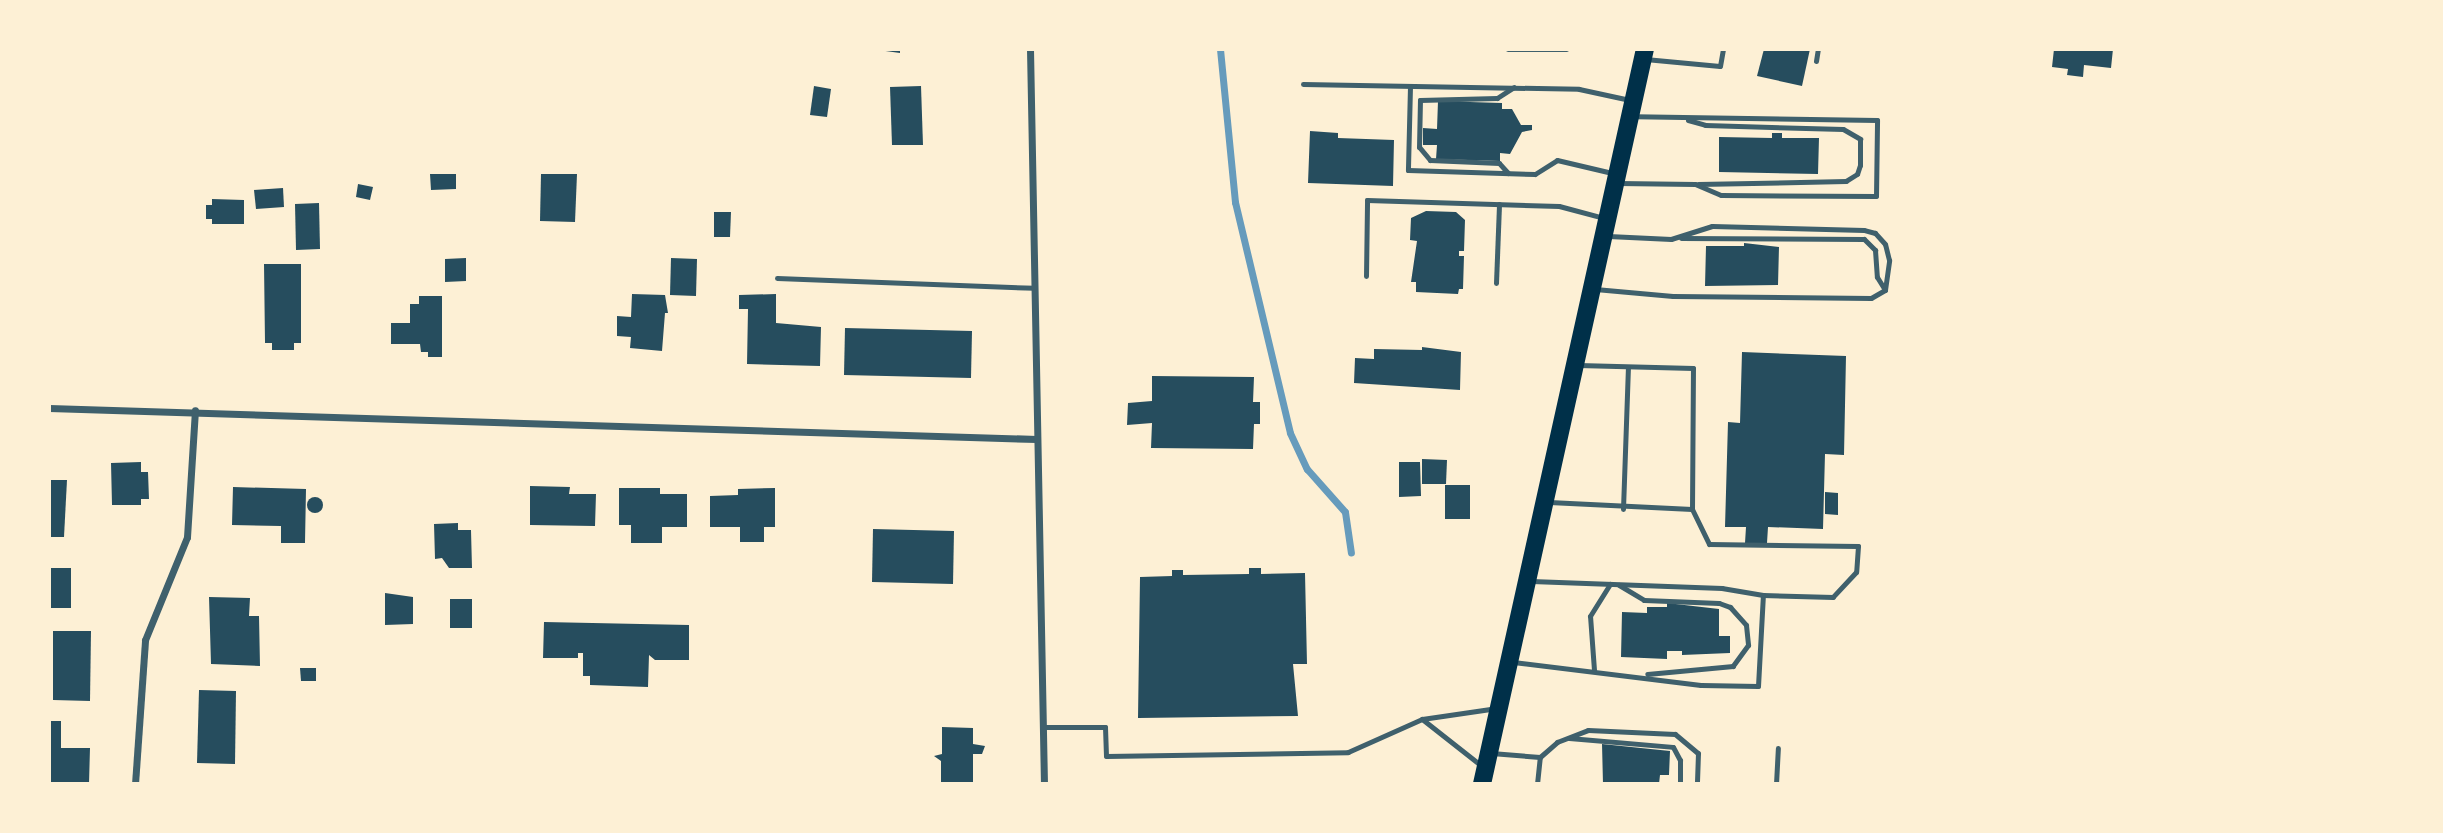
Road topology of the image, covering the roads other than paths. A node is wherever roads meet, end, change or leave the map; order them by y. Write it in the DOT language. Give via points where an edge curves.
graph roads {
  1 [pos="1030,49"];
  2 [pos="1508,49"];
  3 [pos="1566,49"];
  4 [pos="1724,49"];
  5 [pos="1818,49"];
  6 [pos="1643,54"];
  7 [pos="1816,61"];
  8 [pos="1303,84"];
  9 [pos="1410,86"];
  10 [pos="1514,87"];
  11 [pos="1631,108"];
  12 [pos="1687,120"];
  13 [pos="1508,173"];
  14 [pos="1616,178"];
  15 [pos="1695,184"];
  16 [pos="1499,204"];
  17 [pos="1606,227"];
  18 [pos="1671,239"];
  19 [pos="1366,276"];
  20 [pos="777,278"];
  21 [pos="1496,283"];
  22 [pos="1034,288"];
  23 [pos="1592,289"];
  24 [pos="1885,290"];
  25 [pos="1576,365"];
  26 [pos="1628,367"];
  27 [pos="49,408"];
  28 [pos="195,411"];
  29 [pos="1037,439"];
  30 [pos="1546,502"];
  31 [pos="1623,509"];
  32 [pos="1692,509"];
  33 [pos="1528,581"];
  34 [pos="1610,584"];
  35 [pos="1618,584"];
  36 [pos="1763,594"];
  37 [pos="1510,662"];
  38 [pos="1594,670"];
  39 [pos="1641,675"];
  40 [pos="1500,708"];
  41 [pos="1422,719"];
  42 [pos="1043,727"];
  43 [pos="1567,738"];
  44 [pos="1778,748"];
  45 [pos="1540,757"];
  46 [pos="1486,768"];
  47 [pos="135,784"];
  48 [pos="1044,784"];
  49 [pos="1537,784"];
  50 [pos="1680,784"];
  51 [pos="1697,784"];
  52 [pos="1776,784"];
  1 -- 22 [label="street"];
  2 -- 3 [label="lane"];
  4 -- 6 [label="lane" via="1720,66"];
  5 -- 7 [label="lane"];
  6 -- 11 [label="main road"];
  8 -- 9 [label="lane"];
  9 -- 10 [label="lane"];
  9 -- 13 [label="lane" via="1408,170"];
  10 -- 11 [label="lane" via="1579,89"];
  10 -- 13 [label="lane" via="1497,98 1420,100 1419,148 1430,160 1499,163"];
  11 -- 12 [label="lane"];
  11 -- 14 [label="main road"];
  12 -- 15 [label="lane" via="1705,125 1843,130 1860,139 1857,174 1846,181"];
  12 -- 15 [label="lane" via="1709,114 1877,120 1876,196 1721,195"];
  13 -- 14 [label="lane" via="1535,174 1557,160"];
  14 -- 15 [label="lane"];
  14 -- 17 [label="main road"];
  16 -- 17 [label="lane" via="1559,206"];
  16 -- 19 [label="lane" via="1367,200"];
  16 -- 21 [label="lane"];
  17 -- 18 [label="lane"];
  17 -- 23 [label="main road"];
  18 -- 24 [label="lane" via="1864,239 1875,250 1877,277"];
  18 -- 24 [label="lane" via="1712,226 1864,230 1875,233 1885,244 1889,260"];
  20 -- 22 [label="lane"];
  22 -- 29 [label="street"];
  23 -- 24 [label="lane" via="1673,296 1871,298"];
  23 -- 25 [label="main road"];
  25 -- 26 [label="lane"];
  25 -- 30 [label="main road"];
  26 -- 31 [label="lane"];
  26 -- 32 [label="lane" via="1693,368"];
  27 -- 28 [label="street"];
  28 -- 29 [label="street"];
  28 -- 47 [label="street" via="187,537 145,640"];
  29 -- 42 [label="street"];
  30 -- 31 [label="lane"];
  30 -- 33 [label="main road"];
  31 -- 32 [label="lane"];
  32 -- 36 [label="lane" via="1709,544 1858,546 1856,572 1833,597"];
  33 -- 34 [label="lane"];
  33 -- 37 [label="main road"];
  34 -- 35 [label="lane"];
  34 -- 38 [label="lane" via="1590,616"];
  35 -- 36 [label="lane"];
  35 -- 39 [label="lane" via="1644,600 1719,603 1730,607 1746,625 1748,645 1733,666"];
  36 -- 39 [label="lane" via="1758,686 1701,685"];
  37 -- 38 [label="lane"];
  37 -- 40 [label="main road"];
  38 -- 39 [label="lane"];
  40 -- 41 [label="lane"];
  40 -- 46 [label="main road"];
  41 -- 42 [label="lane" via="1348,752 1106,756 1105,727"];
  41 -- 46 [label="lane"];
  42 -- 48 [label="street"];
  43 -- 45 [label="lane"];
  43 -- 50 [label="lane" via="1673,747 1680,760"];
  43 -- 51 [label="lane" via="1588,730 1675,734 1698,753"];
  44 -- 52 [label="lane"];
  45 -- 46 [label="lane"];
  45 -- 49 [label="lane"];
}
